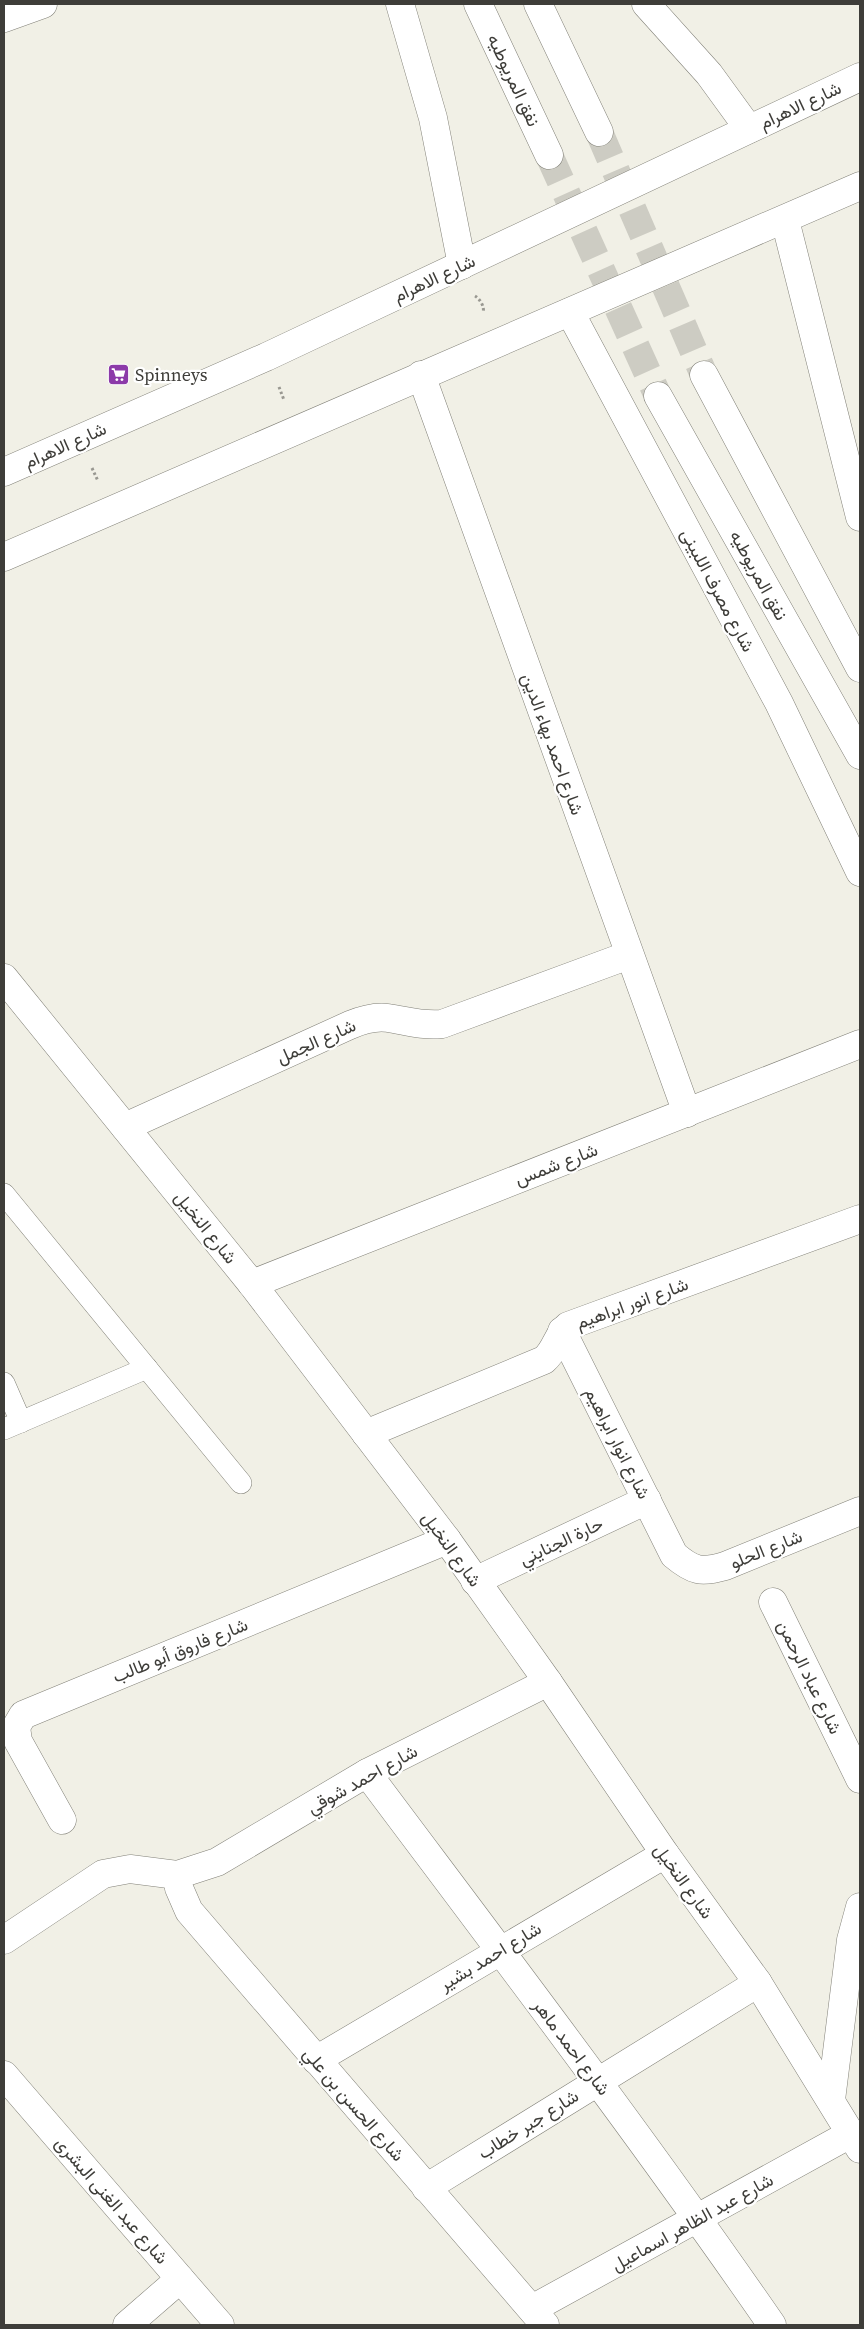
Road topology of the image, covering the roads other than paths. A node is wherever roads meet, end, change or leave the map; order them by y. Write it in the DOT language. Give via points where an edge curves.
graph roads {
  1 [pos="43,4"];
  2 [pos="400,4"];
  3 [pos="478,4"];
  4 [pos="538,4"];
  5 [pos="646,4"];
  6 [pos="4,18"];
  7 [pos="860,77"];
  8 [pos="748,129"];
  9 [pos="599,132"];
  10 [pos="549,155"];
  11 [pos="860,186"];
  12 [pos="785,220"];
  13 [pos="462,265"];
  14 [pos="570,312"];
  15 [pos="421,375"];
  16 [pos="704,375"];
  17 [pos="658,396"];
  18 [pos="4,472"];
  19 [pos="860,517"];
  20 [pos="4,558"];
  21 [pos="860,668"];
  22 [pos="860,755"];
  23 [pos="860,872"];
  24 [pos="629,955"];
  25 [pos="4,978"];
  26 [pos="860,1044"];
  27 [pos="687,1113"];
  28 [pos="125,1127"];
  29 [pos="6,1200"];
  30 [pos="860,1219"];
  31 [pos="252,1284"];
  32 [pos="562,1331"];
  33 [pos="147,1368"];
  34 [pos="4,1383"];
  35 [pos="12,1425"];
  36 [pos="366,1434"];
  37 [pos="241,1483"];
  38 [pos="647,1500"];
  39 [pos="860,1510"];
  40 [pos="446,1540"];
  41 [pos="674,1554"];
  42 [pos="475,1581"];
  43 [pos="773,1602"];
  44 [pos="548,1682"];
  45 [pos="367,1773"];
  46 [pos="860,1779"];
  47 [pos="62,1820"];
  48 [pos="664,1854"];
  49 [pos="177,1875"];
  50 [pos="860,1907"];
  51 [pos="4,1940"];
  52 [pos="499,1950"];
  53 [pos="758,1983"];
  54 [pos="316,2060"];
  55 [pos="4,2075"];
  56 [pos="598,2081"];
  57 [pos="831,2100"];
  58 [pos="856,2141"];
  59 [pos="426,2188"];
  60 [pos="698,2219"];
  61 [pos="180,2279"];
  62 [pos="538,2317"];
  63 [pos="127,2325"];
  64 [pos="220,2325"];
  65 [pos="772,2325"];
  1 -- 6 [label="street"];
  2 -- 13 [label="street" via="433,118"];
  3 -- 10 [label="street, نفق المريوطيه"];
  4 -- 9 [label="street"];
  5 -- 8 [label="street" via="709,74"];
  7 -- 8 [label="street, شارع الاهرام"];
  8 -- 13 [label="street, شارع الاهرام"];
  11 -- 12 [label="street"];
  12 -- 14 [label="street"];
  12 -- 19 [label="street"];
  13 -- 18 [label="street, شارع الاهرام" via="266,357"];
  14 -- 15 [label="street"];
  14 -- 23 [label="street, شارع مصرف اللبينى" via="779,703"];
  15 -- 20 [label="street"];
  15 -- 24 [label="street, شارع احمد بهاء الدين"];
  16 -- 21 [label="street"];
  17 -- 22 [label="street, نفق المريوطيه"];
  24 -- 27 [label="street, شارع احمد بهاء الدين"];
  24 -- 28 [label="street, شارع الجمل" via="442,1024 424,1026 387,1018 368,1018"];
  25 -- 28 [label="street, شارع النخيل"];
  26 -- 27 [label="street, شارع شمس"];
  27 -- 31 [label="street, شارع شمس"];
  28 -- 31 [label="street, شارع النخيل"];
  29 -- 33 [label="lane"];
  30 -- 32 [label="street, شارع انور ابراهيم" via="575,1323"];
  31 -- 36 [label="street, شارع النخيل"];
  32 -- 36 [label="street, شارع انور ابراهيم" via="554,1349 544,1360"];
  32 -- 38 [label="street, شارع انوار ابراهيم"];
  33 -- 35 [label="lane"];
  33 -- 37 [label="lane"];
  34 -- 35 [label="lane"];
  36 -- 40 [label="street, شارع النخيل"];
  38 -- 41 [label="street, شارع انوار ابراهيم"];
  38 -- 42 [label="street, حارة الجنايني"];
  39 -- 41 [label="street, شارع الحلو" via="707,1571 688,1567"];
  40 -- 42 [label="street, شارع النخيل"];
  40 -- 47 [label="street, شارع فاروق أبو طالب" via="24,1715 16,1727 18,1741"];
  42 -- 44 [label="street, شارع النخيل"];
  43 -- 46 [label="street, شارع عباد الرحمن"];
  44 -- 45 [label="street, شارع احمد شوقي"];
  44 -- 48 [label="street, شارع النخيل"];
  45 -- 49 [label="street, شارع احمد شوقي" via="217,1862"];
  45 -- 52 [label="street, شارع احمد ماهر"];
  48 -- 52 [label="street, شارع احمد بشير"];
  48 -- 53 [label="street, شارع النخيل"];
  49 -- 51 [label="street" via="130,1869 103,1874"];
  49 -- 54 [label="street, شارع الحسن بن علي" via="189,1911"];
  50 -- 57 [label="street" via="851,1940"];
  52 -- 54 [label="street, شارع احمد بشير"];
  52 -- 56 [label="street, شارع احمد ماهر"];
  53 -- 56 [label="street, شارع جبر خطاب"];
  53 -- 57 [label="street, شارع النخيل"];
  54 -- 59 [label="street, شارع الحسن بن علي"];
  55 -- 61 [label="street, شارع عبد الغنى البشرى"];
  56 -- 59 [label="street, شارع جبر خطاب"];
  56 -- 60 [label="street, شارع احمد ماهر"];
  57 -- 58 [label="street, شارع النخيل"];
  58 -- 60 [label="street, شارع عبد الظاهر اسماعيل"];
  59 -- 62 [label="street, شارع الحسن بن علي"];
  60 -- 62 [label="street, شارع عبد الظاهر اسماعيل"];
  60 -- 65 [label="street, شارع احمد ماهر"];
  61 -- 63 [label="street"];
  61 -- 64 [label="street, شارع عبد الغنى البشرى"];
}
